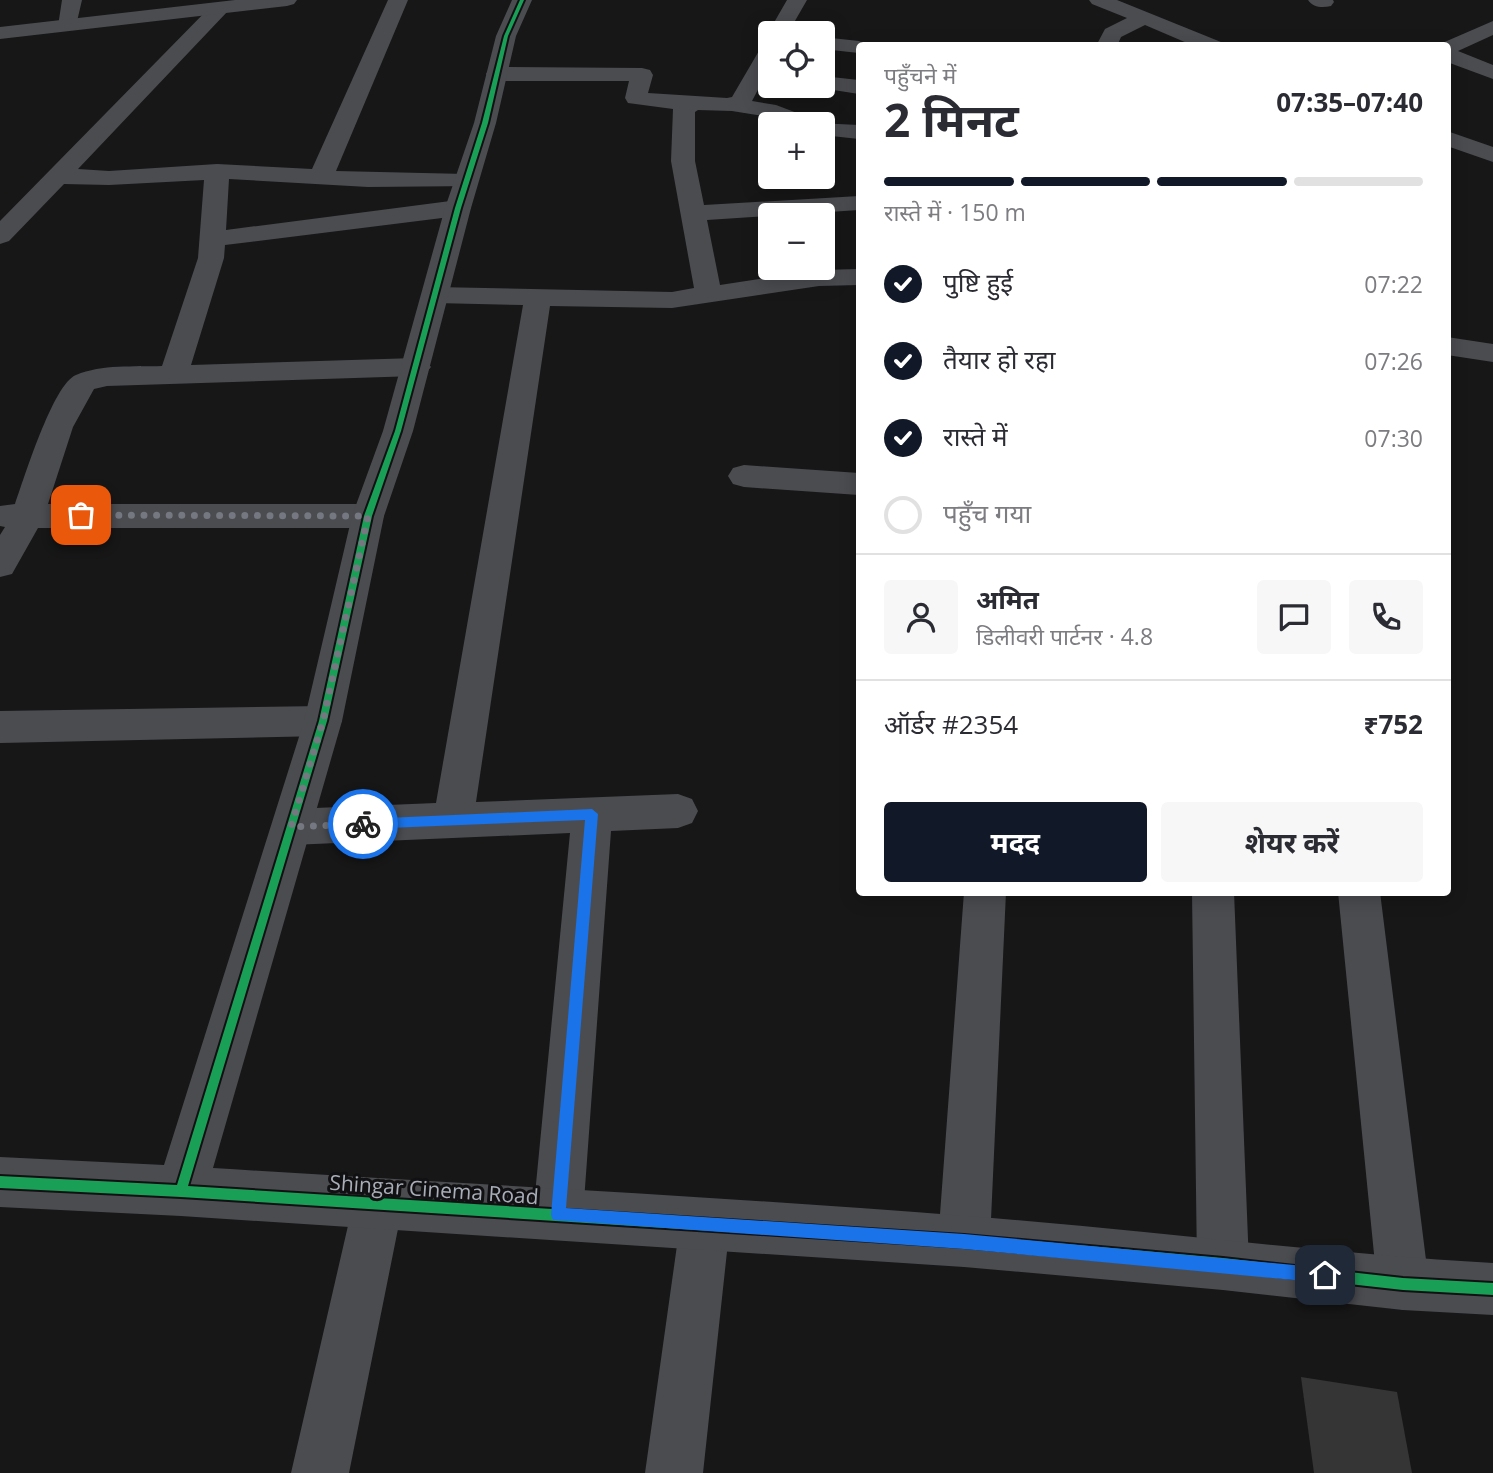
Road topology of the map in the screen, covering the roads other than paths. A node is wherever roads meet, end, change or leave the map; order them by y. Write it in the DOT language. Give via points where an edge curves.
graph roads {
  1 [pos="72,0"];
  2 [pos="287,0"];
  3 [pos="398,0"];
  4 [pos="522,0"];
  5 [pos="797,0"];
  6 [pos="1099,0"];
  7 [pos="220,8"];
  8 [pos="1144,18"];
  9 [pos="785,21"];
  10 [pos="68,26"];
  11 [pos="1493,27"];
  12 [pos="0,33"];
  13 [pos="1108,42"];
  14 [pos="1204,42"];
  15 [pos="835,44"];
  16 [pos="1451,46"];
  17 [pos="856,47"];
  18 [pos="1451,56"];
  19 [pos="1493,73"];
  20 [pos="497,74"];
  21 [pos="758,81"];
  22 [pos="835,84"];
  23 [pos="856,87"];
  24 [pos="688,104"];
  25 [pos="733,104"];
  26 [pos="773,112"];
  27 [pos="835,129"];
  28 [pos="856,132"];
  29 [pos="1451,139"];
  30 [pos="1493,155"];
  31 [pos="217,171"];
  32 [pos="58,176"];
  33 [pos="321,177"];
  34 [pos="462,194"];
  35 [pos="856,203"];
  36 [pos="694,213"];
  37 [pos="0,236"];
  38 [pos="214,239"];
  39 [pos="856,277"];
  40 [pos="435,295"];
  41 [pos="709,295"];
  42 [pos="538,297"];
  43 [pos="1451,346"];
  44 [pos="1493,353"];
  45 [pos="416,368"];
  46 [pos="173,376"];
  47 [pos="744,476"];
  48 [pos="856,484"];
  49 [pos="14,515"];
  50 [pos="368,516"];
  51 [pos="0,565"];
  52 [pos="323,721"];
  53 [pos="0,727"];
  54 [pos="678,810"];
  55 [pos="592,814"];
  56 [pos="453,820"];
  57 [pos="291,827"];
  58 [pos="985,896"];
  59 [pos="1213,896"];
  60 [pos="1359,896"];
  61 [pos="0,1182"];
  62 [pos="181,1191"];
  63 [pos="378,1203"];
  64 [pos="558,1215"];
  65 [pos="705,1224"];
  66 [pos="964,1241"];
  67 [pos="1223,1264"];
  68 [pos="1403,1284"];
  69 [pos="1493,1289"];
  70 [pos="320,1473"];
  71 [pos="674,1473"];
  1 -- 10 [label="street"];
  2 -- 7 [label="street"];
  3 -- 33 [label="street"];
  4 -- 20 [label="street" via="506,36"];
  5 -- 9 [label="street"];
  6 -- 8 [label="street"];
  7 -- 10 [label="street"];
  7 -- 32 [label="street"];
  8 -- 13 [label="street" via="1112,33"];
  8 -- 14 [label="street"];
  10 -- 12 [label="street"];
  11 -- 16 [label="street"];
  15 -- 17 [label="street"];
  18 -- 19 [label="street"];
  20 -- 24 [label="street" via="642,75 636,99"];
  20 -- 34 [label="street"];
  21 -- 25 [label="street"];
  22 -- 23 [label="street"];
  24 -- 25 [label="street"];
  24 -- 36 [label="street" via="683,161"];
  25 -- 26 [label="street"];
  27 -- 28 [label="street"];
  29 -- 30 [label="street"];
  31 -- 32 [label="street"];
  31 -- 33 [label="street"];
  31 -- 38 [label="street"];
  32 -- 37 [label="street"];
  33 -- 34 [label="street"];
  34 -- 38 [label="street"];
  34 -- 40 [label="street"];
  35 -- 36 [label="street"];
  36 -- 41 [label="street"];
  38 -- 46 [label="street" via="204,287"];
  39 -- 41 [label="street" via="819,278"];
  40 -- 42 [label="street"];
  40 -- 45 [label="street"];
  41 -- 42 [label="street" via="672,300"];
  42 -- 56 [label="street"];
  43 -- 44 [label="street"];
  45 -- 46 [label="street"];
  45 -- 50 [label="street"];
  46 -- 49 [label="street" via="84,382"];
  47 -- 48 [label="street"];
  49 -- 50 [label="street"];
  49 -- 51 [label="street"];
  50 -- 52 [label="street"];
  52 -- 53 [label="street"];
  52 -- 57 [label="street"];
  54 -- 55 [label="street"];
  55 -- 56 [label="street"];
  55 -- 64 [label="street"];
  56 -- 57 [label="street"];
  57 -- 62 [label="street"];
  58 -- 66 [label="street"];
  59 -- 67 [label="street"];
  60 -- 68 [label="street"];
  61 -- 62 [label="street, Shingar Cinema Road"];
  62 -- 63 [label="street, Shingar Cinema Road"];
  63 -- 64 [label="street, Shingar Cinema Road"];
  63 -- 70 [label="street"];
  64 -- 65 [label="street, Shingar Cinema Road"];
  65 -- 66 [label="street, Shingar Cinema Road"];
  65 -- 71 [label="street"];
  66 -- 67 [label="street, Shingar Cinema Road"];
  67 -- 68 [label="street, Shingar Cinema Road"];
  68 -- 69 [label="street, Shingar Cinema Road"];
}
